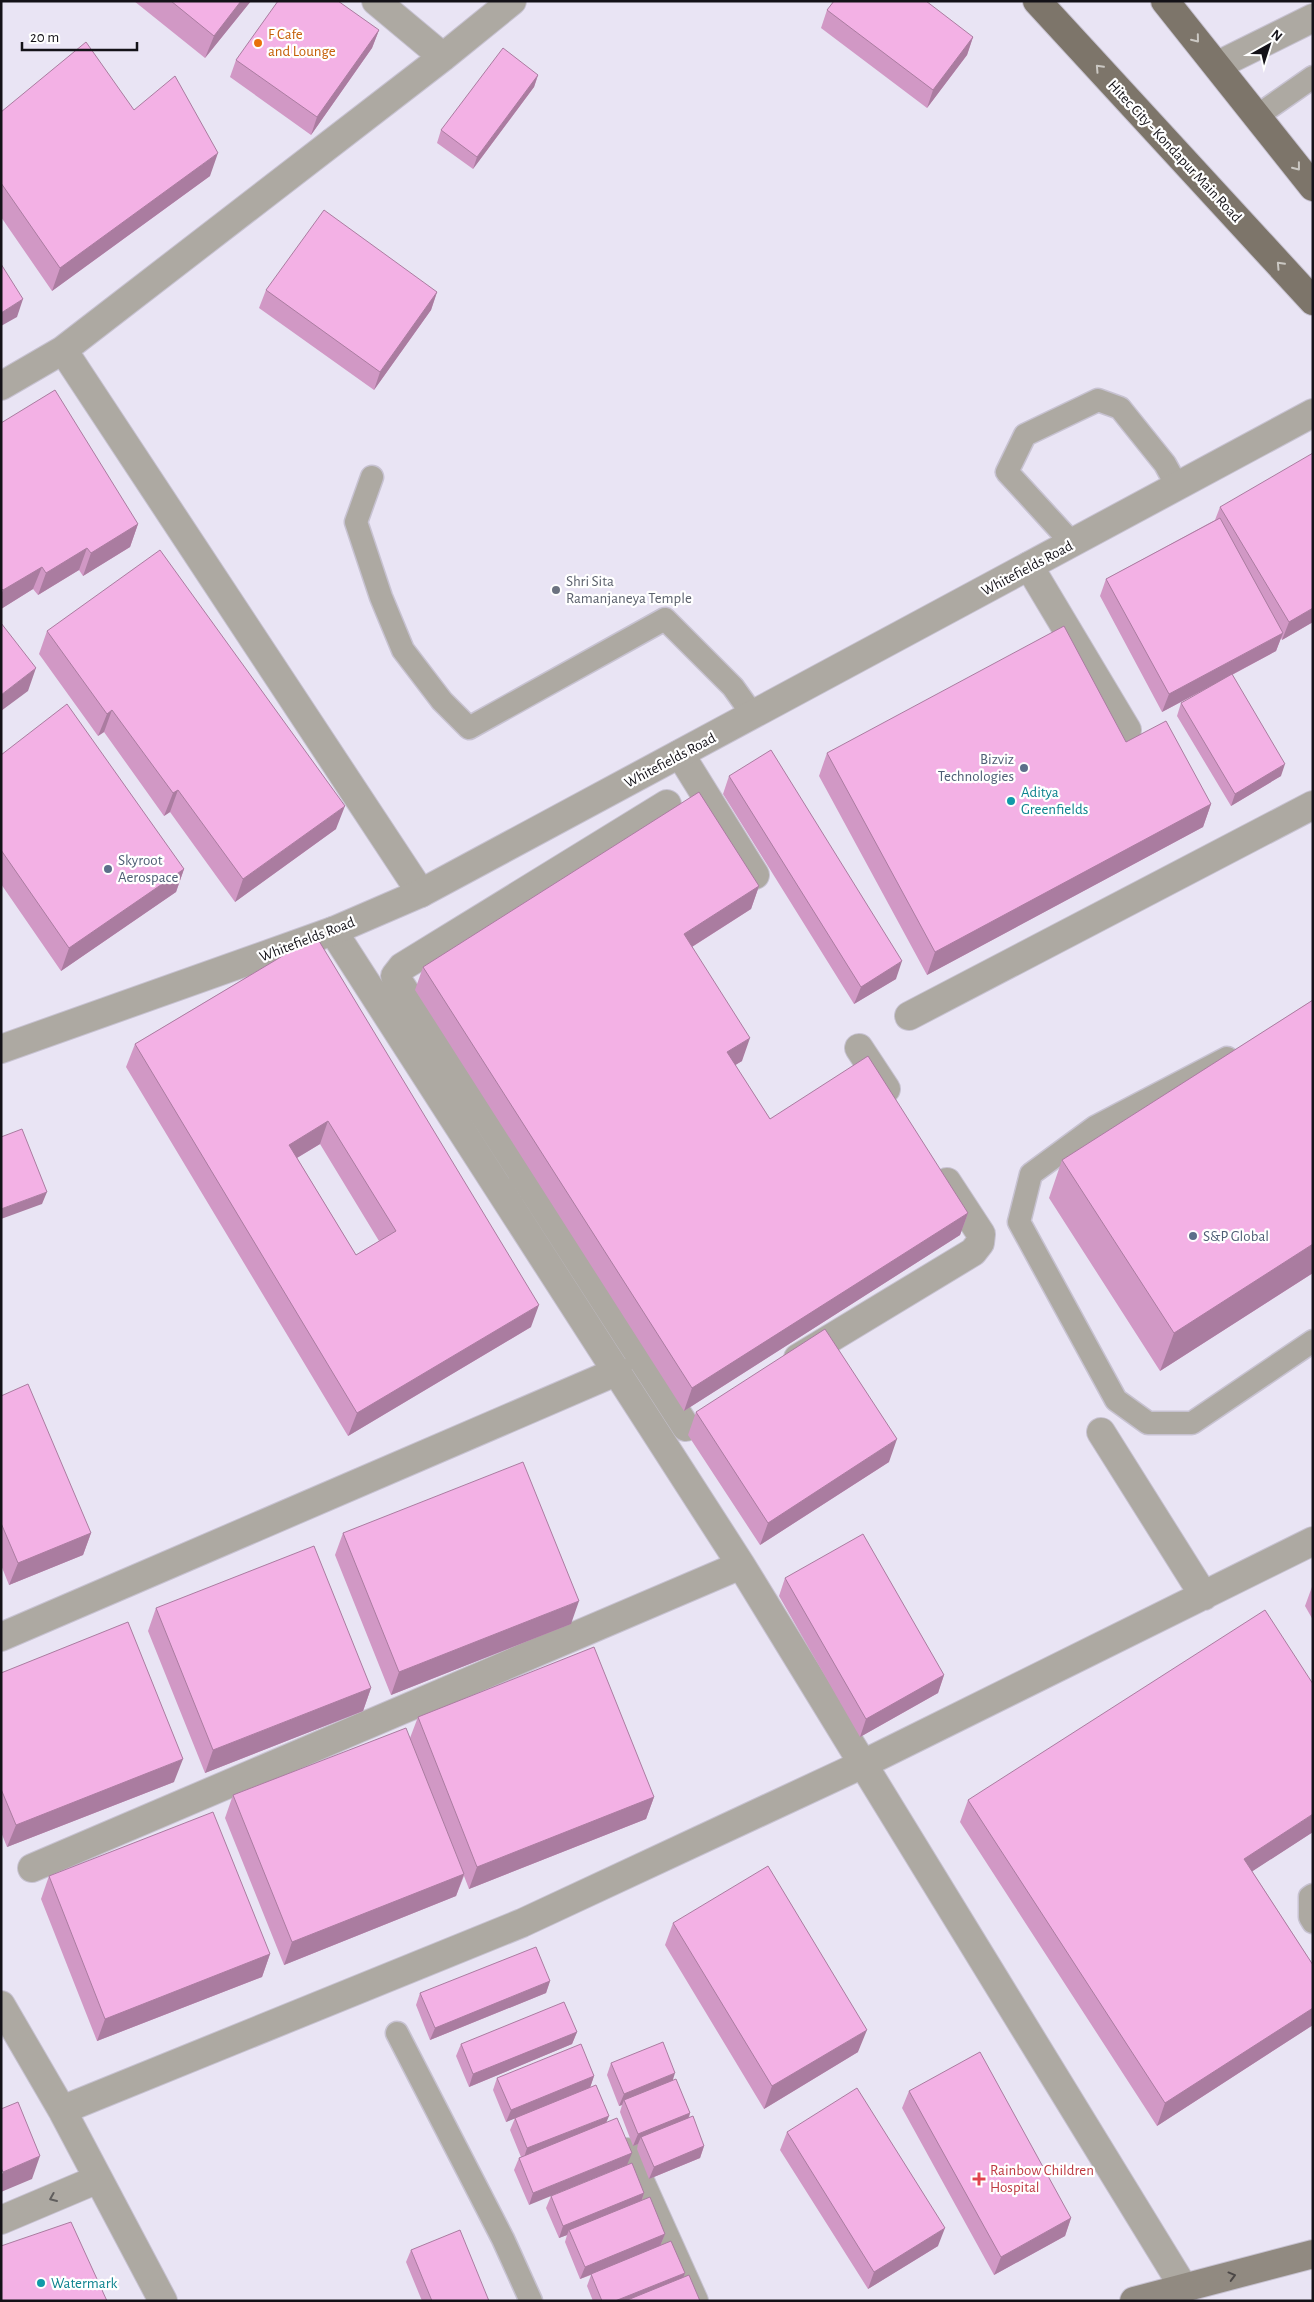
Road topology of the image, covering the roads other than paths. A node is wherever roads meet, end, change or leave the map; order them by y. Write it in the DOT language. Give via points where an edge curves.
graph roads {
  1 [pos="376,1"];
  2 [pos="512,1"];
  3 [pos="1037,1"];
  4 [pos="1165,1"];
  5 [pos="1313,18"];
  6 [pos="443,57"];
  7 [pos="1218,65"];
  8 [pos="1313,77"];
  9 [pos="1257,116"];
  10 [pos="1313,187"];
  11 [pos="1313,301"];
  12 [pos="63,350"];
  13 [pos="1,386"];
  14 [pos="1313,413"];
  15 [pos="372,477"];
  16 [pos="1177,486"];
  17 [pos="1072,543"];
  18 [pos="1029,566"];
  19 [pos="753,715"];
  20 [pos="1127,730"];
  21 [pos="680,754"];
  22 [pos="667,804"];
  23 [pos="1313,805"];
  24 [pos="755,875"];
  25 [pos="421,893"];
  26 [pos="334,931"];
  27 [pos="909,1016"];
  28 [pos="859,1048"];
  29 [pos="1,1049"];
  30 [pos="1243,1050"];
  31 [pos="902,1112"];
  32 [pos="933,1161"];
  33 [pos="1313,1342"];
  34 [pos="779,1370"];
  35 [pos="618,1371"];
  36 [pos="1101,1432"];
  37 [pos="663,1442"];
  38 [pos="1313,1541"];
  39 [pos="741,1565"];
  40 [pos="1204,1596"];
  41 [pos="1,1637"];
  42 [pos="863,1764"];
  43 [pos="32,1868"];
  44 [pos="1313,1895"];
  45 [pos="1313,1922"];
  46 [pos="1,2005"];
  47 [pos="397,2033"];
  48 [pos="62,2110"];
  49 [pos="627,2152"];
  50 [pos="98,2179"];
  51 [pos="1,2220"];
  52 [pos="1313,2254"];
  53 [pos="1184,2288"];
  54 [pos="163,2301"];
  55 [pos="531,2301"];
  56 [pos="694,2301"];
  57 [pos="1134,2301"];
  1 -- 6 [label="street"];
  2 -- 6 [label="street"];
  11 -- 3 [label="main road, Hitec City - Kondapur Main Road, one-way"];
  4 -- 7 [label="main road, one-way"];
  5 -- 7 [label="street"];
  6 -- 12 [label="street"];
  7 -- 9 [label="main road"];
  8 -- 9 [label="lane"];
  9 -- 10 [label="main road, one-way"];
  12 -- 13 [label="street"];
  12 -- 25 [label="street"];
  14 -- 16 [label="street, Whitefields Road"];
  15 -- 19 [label="lane" via="356,522 380,597 403,650 442,701 469,728 665,619 733,687"];
  16 -- 17 [label="street, Whitefields Road"];
  16 -- 17 [label="lane" via="1165,464 1120,408 1098,400 1025,435 1007,472"];
  17 -- 18 [label="street, Whitefields Road"];
  18 -- 19 [label="street, Whitefields Road"];
  18 -- 20 [label="street"];
  19 -- 21 [label="street, Whitefields Road"];
  21 -- 24 [label="street"];
  21 -- 25 [label="street, Whitefields Road"];
  22 -- 37 [label="street" via="402,967 395,976 695,1422"];
  23 -- 27 [label="street"];
  25 -- 26 [label="street, Whitefields Road"];
  26 -- 29 [label="street, Whitefields Road"];
  26 -- 35 [label="street"];
  28 -- 31 [label="street"];
  30 -- 33 [label="lane" via="1095,1127 1031,1174 1019,1222 1116,1400 1148,1423 1192,1423"];
  32 -- 34 [label="street" via="981,1234 980,1243 973,1252"];
  35 -- 37 [label="street"];
  35 -- 41 [label="street"];
  36 -- 40 [label="street"];
  37 -- 39 [label="street"];
  38 -- 40 [label="street"];
  39 -- 42 [label="street"];
  39 -- 43 [label="street"];
  40 -- 42 [label="street"];
  42 -- 48 [label="street" via="522,1922"];
  42 -- 53 [label="street"];
  44 -- 45 [label="lane" via="1310,1897 1310,1917"];
  46 -- 48 [label="street"];
  47 -- 55 [label="lane" via="503,2239"];
  48 -- 50 [label="street"];
  49 -- 56 [label="street"];
  50 -- 51 [label="street, one-way"];
  50 -- 54 [label="street"];
  53 -- 52 [label="main road, one-way"];
  53 -- 57 [label="main road"];
}
